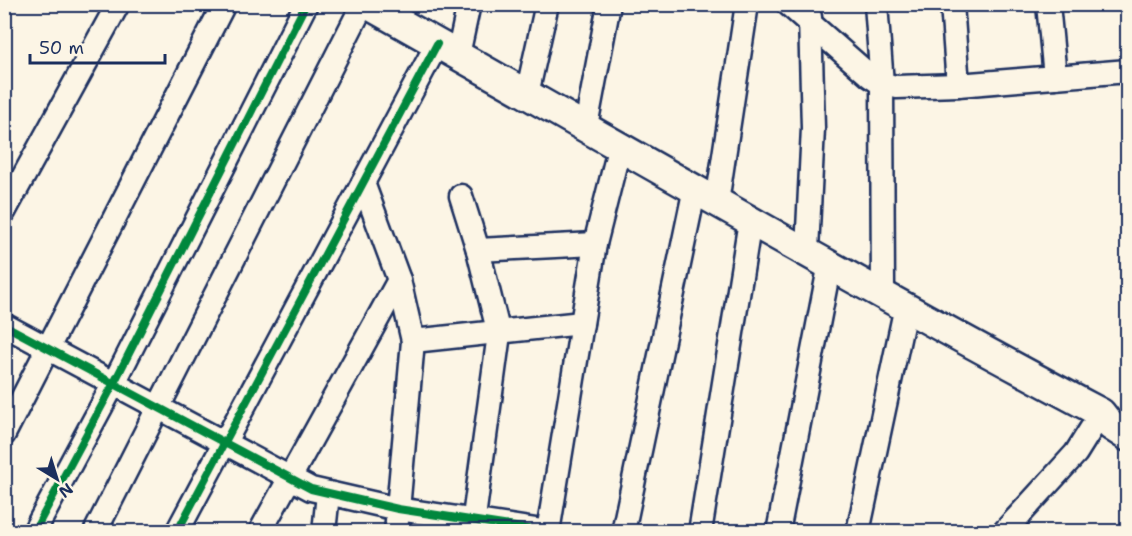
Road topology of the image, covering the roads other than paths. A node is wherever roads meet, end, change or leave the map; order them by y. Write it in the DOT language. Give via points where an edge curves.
graph roads {
  1 [pos="118,4"];
  2 [pos="224,4"];
  3 [pos="306,4"];
  4 [pos="365,4"];
  5 [pos="469,4"];
  6 [pos="547,4"];
  7 [pos="609,4"];
  8 [pos="747,4"];
  9 [pos="788,4"];
  10 [pos="876,4"];
  11 [pos="952,4"];
  12 [pos="1048,4"];
  13 [pos="393,11"];
  14 [pos="810,15"];
  15 [pos="447,50"];
  16 [pos="1128,70"];
  17 [pos="1055,77"];
  18 [pos="882,84"];
  19 [pos="958,86"];
  20 [pos="527,94"];
  21 [pos="586,126"];
  22 [pos="620,145"];
  23 [pos="363,183"];
  24 [pos="706,195"];
  25 [pos="460,196"];
  26 [pos="4,213"];
  27 [pos="750,221"];
  28 [pos="595,244"];
  29 [pos="478,250"];
  30 [pos="818,256"];
  31 [pos="399,280"];
  32 [pos="895,300"];
  33 [pos="582,324"];
  34 [pos="4,325"];
  35 [pos="499,334"];
  36 [pos="413,341"];
  37 [pos="49,350"];
  38 [pos="114,383"];
  39 [pos="160,407"];
  40 [pos="1114,414"];
  41 [pos="4,434"];
  42 [pos="1128,438"];
  43 [pos="223,442"];
  44 [pos="288,479"];
  45 [pos="328,494"];
  46 [pos="397,520"];
  47 [pos="473,526"];
  48 [pos="34,531"];
  49 [pos="95,531"];
  50 [pos="177,531"];
  51 [pos="260,531"];
  52 [pos="324,531"];
  53 [pos="548,531"];
  54 [pos="623,531"];
  55 [pos="700,531"];
  56 [pos="778,531"];
  57 [pos="858,531"];
  58 [pos="1004,531"];
  1 -- 26 [label="street"];
  2 -- 37 [label="street"];
  3 -- 38 [label="street"];
  4 -- 13 [label="main road"];
  4 -- 39 [label="street"];
  5 -- 15 [label="street"];
  6 -- 20 [label="street"];
  7 -- 21 [label="street"];
  8 -- 24 [label="street"];
  9 -- 14 [label="street"];
  10 -- 18 [label="street"];
  11 -- 19 [label="street"];
  12 -- 17 [label="street"];
  13 -- 15 [label="main road"];
  14 -- 18 [label="street"];
  14 -- 30 [label="street"];
  15 -- 20 [label="main road"];
  15 -- 23 [label="street"];
  16 -- 17 [label="street"];
  17 -- 19 [label="street"];
  18 -- 19 [label="street"];
  18 -- 32 [label="street"];
  20 -- 21 [label="main road"];
  21 -- 22 [label="main road"];
  22 -- 24 [label="main road"];
  22 -- 28 [label="street"];
  23 -- 31 [label="street"];
  23 -- 43 [label="street"];
  24 -- 27 [label="main road"];
  24 -- 54 [label="street"];
  25 -- 29 [label="street"];
  27 -- 30 [label="main road"];
  27 -- 55 [label="street"];
  28 -- 29 [label="street"];
  28 -- 33 [label="street"];
  29 -- 35 [label="street"];
  30 -- 32 [label="main road"];
  30 -- 56 [label="street"];
  31 -- 36 [label="street"];
  31 -- 44 [label="street"];
  32 -- 40 [label="main road"];
  32 -- 57 [label="street"];
  33 -- 35 [label="street"];
  33 -- 53 [label="street"];
  34 -- 37 [label="street"];
  35 -- 36 [label="street"];
  35 -- 47 [label="street"];
  36 -- 46 [label="street"];
  37 -- 38 [label="street"];
  37 -- 41 [label="street"];
  38 -- 39 [label="street"];
  38 -- 48 [label="street"];
  39 -- 43 [label="street"];
  39 -- 49 [label="street"];
  40 -- 42 [label="main road" via="1112,426"];
  40 -- 58 [label="street"];
  43 -- 44 [label="street"];
  43 -- 50 [label="street"];
  44 -- 45 [label="street"];
  44 -- 51 [label="street"];
  45 -- 46 [label="street"];
  45 -- 52 [label="street"];
  46 -- 47 [label="street"];
  47 -- 53 [label="street"];
}
